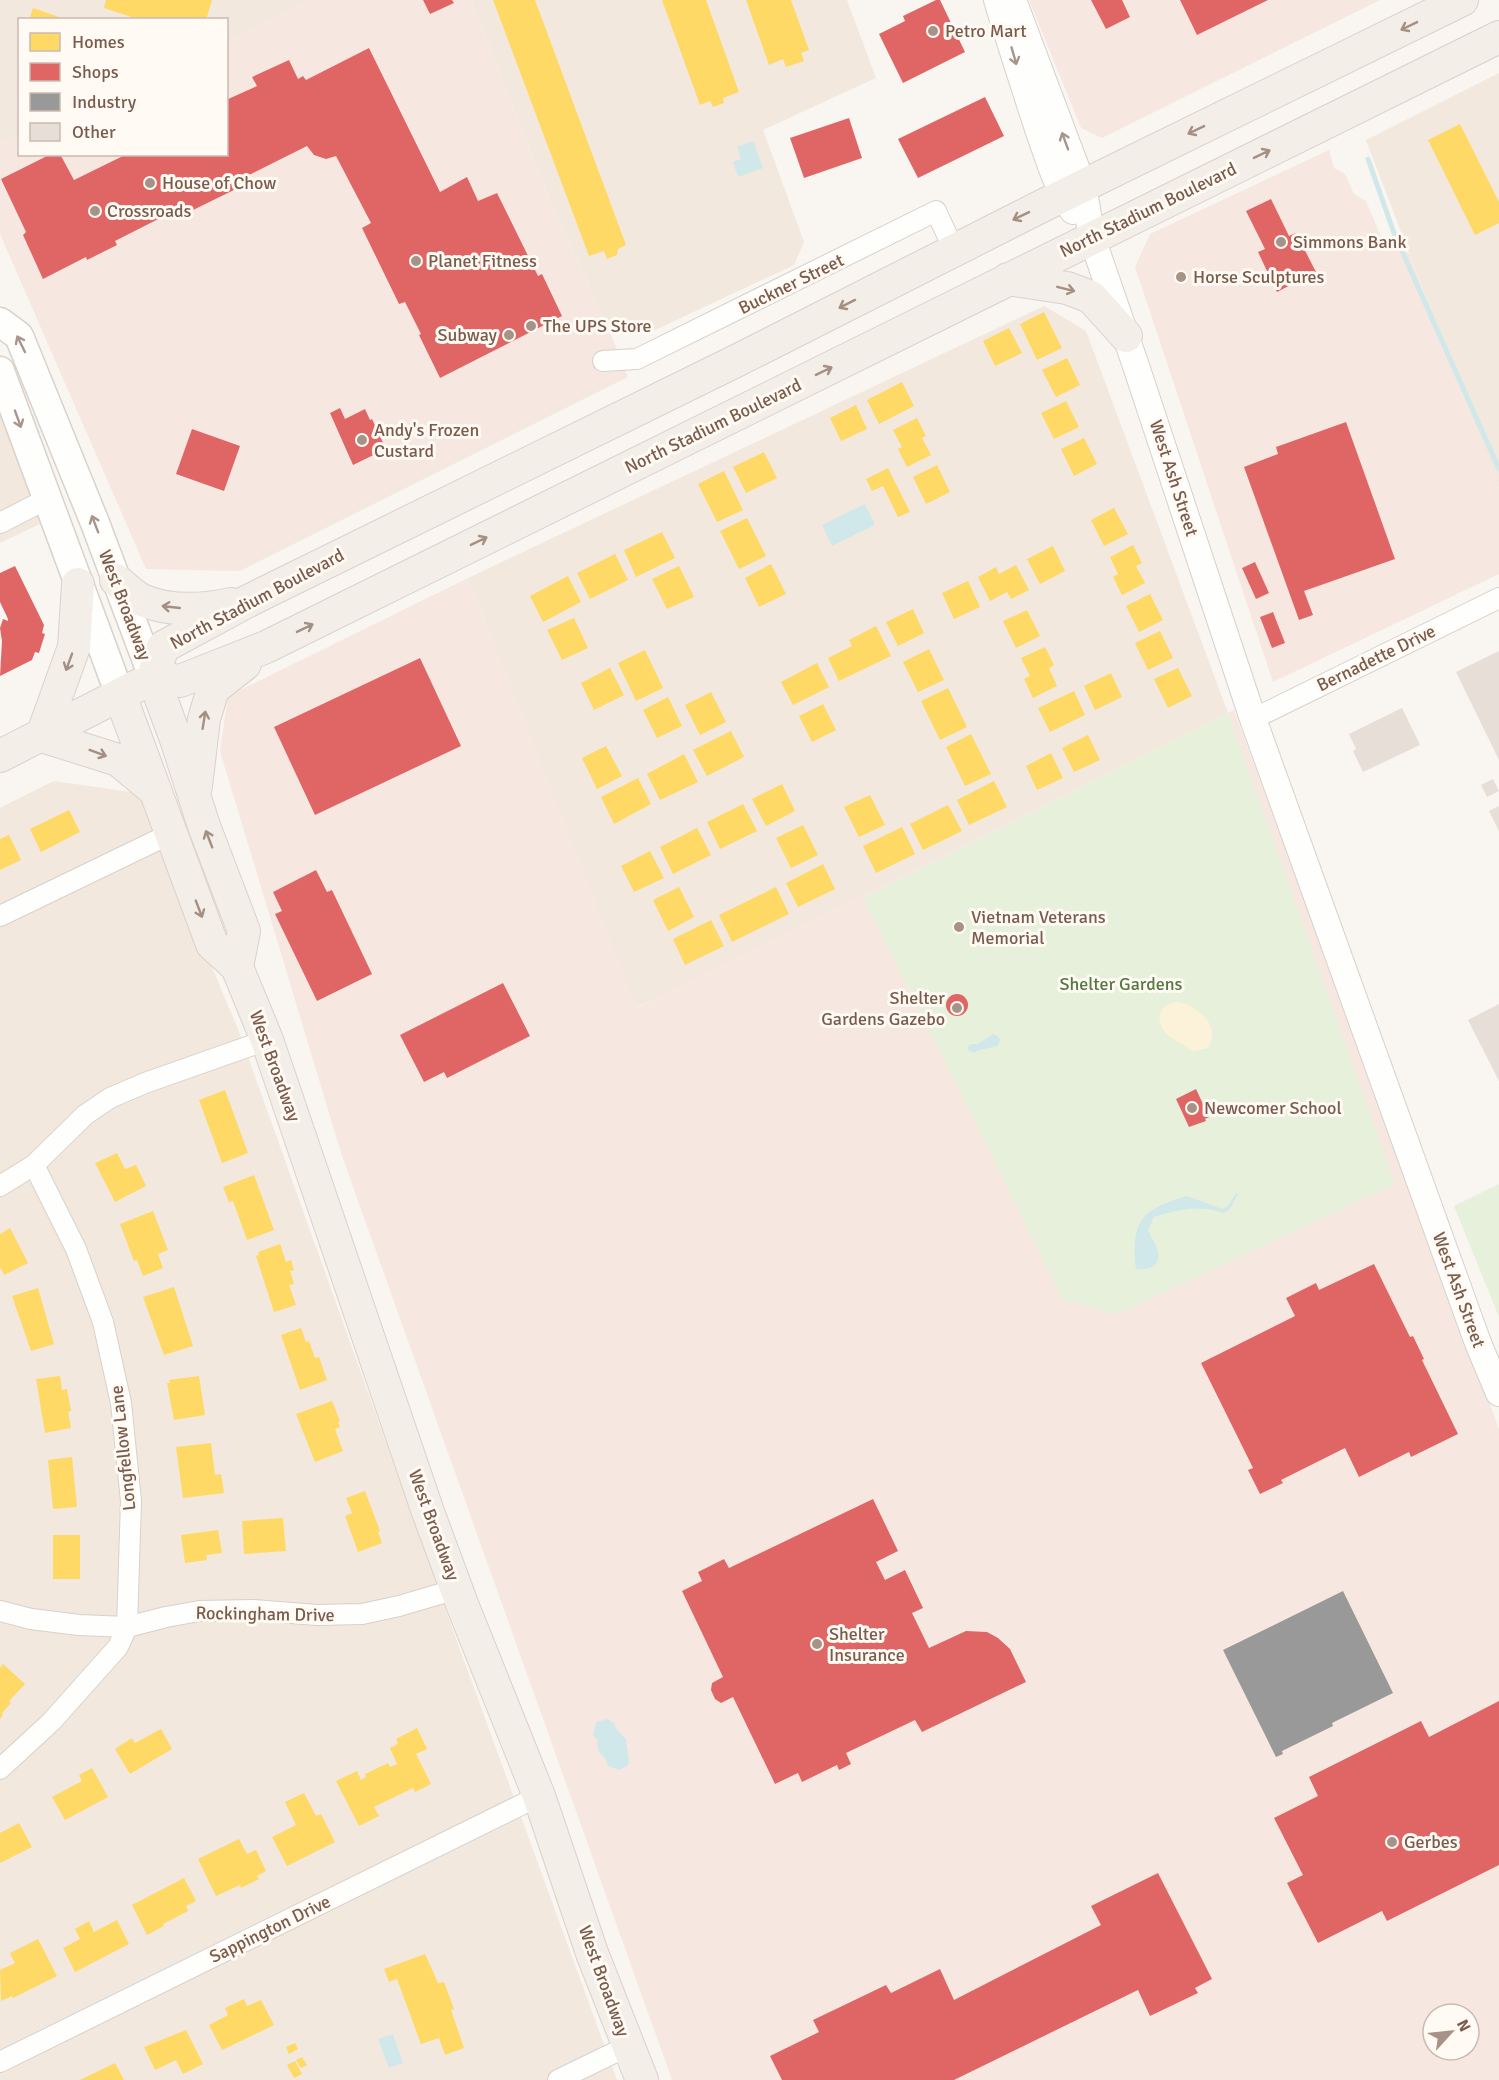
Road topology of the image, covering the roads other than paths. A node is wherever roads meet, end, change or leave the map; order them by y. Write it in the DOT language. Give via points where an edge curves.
graph roads {
  1 [pos="997,0"];
  2 [pos="1013,0"];
  3 [pos="1462,0"];
  4 [pos="1499,37"];
  5 [pos="1073,191"];
  6 [pos="1092,238"];
  7 [pos="954,250"];
  8 [pos="1008,279"];
  9 [pos="0,322"];
  10 [pos="1126,336"];
  11 [pos="603,361"];
  12 [pos="0,371"];
  13 [pos="47,499"];
  14 [pos="0,523"];
  15 [pos="116,580"];
  16 [pos="78,584"];
  17 [pos="1499,598"];
  18 [pos="250,600"];
  19 [pos="266,647"];
  20 [pos="153,677"];
  21 [pos="120,695"];
  22 [pos="1253,719"];
  23 [pos="42,735"];
  24 [pos="0,756"];
  25 [pos="154,789"];
  26 [pos="195,799"];
  27 [pos="170,834"];
  28 [pos="0,916"];
  29 [pos="237,967"];
  30 [pos="267,1040"];
  31 [pos="34,1165"];
  32 [pos="0,1186"];
  33 [pos="1499,1393"];
  34 [pos="457,1589"];
  35 [pos="0,1611"];
  36 [pos="127,1627"];
  37 [pos="0,1769"];
  38 [pos="539,1796"];
  39 [pos="628,2046"];
  40 [pos="0,2062"];
  41 [pos="558,2080"];
  42 [pos="642,2080"];
  1 -- 5 [label="street, West Ash Street, one-way" via="1020,78"];
  5 -- 2 [label="street, West Ash Street, one-way" via="1065,141"];
  3 -- 5 [label="main road, North Stadium Boulevard, one-way"];
  6 -- 4 [label="main road, North Stadium Boulevard, one-way"];
  5 -- 6 [label="street, West Ash Street"];
  5 -- 7 [label="main road, North Stadium Boulevard, one-way"];
  6 -- 8 [label="main road, North Stadium Boulevard"];
  6 -- 10 [label="street, West Ash Street"];
  7 -- 11 [label="street, Buckner Street" via="936,211 637,359"];
  7 -- 18 [label="main road, North Stadium Boulevard, one-way"];
  8 -- 10 [label="main road, one-way" via="1067,288 1091,297"];
  19 -- 8 [label="main road, North Stadium Boulevard, one-way"];
  15 -- 9 [label="main road, West Broadway, one-way" via="19,336"];
  10 -- 22 [label="street, West Ash Street"];
  12 -- 13 [label="main road, West Broadway, one-way"];
  13 -- 14 [label="street"];
  13 -- 16 [label="main road, West Broadway"];
  18 -- 15 [label="main road, one-way" via="214,608 163,607 140,599"];
  15 -- 20 [label="main road, West Broadway"];
  16 -- 21 [label="main road, West Broadway"];
  16 -- 23 [label="main road, one-way" via="75,647"];
  17 -- 22 [label="street, Bernadette Drive"];
  18 -- 20 [label="main road, North Stadium Boulevard" via="164,647"];
  19 -- 20 [label="main road, North Stadium Boulevard" via="180,681"];
  26 -- 19 [label="main road, one-way" via="204,719 213,689"];
  20 -- 21 [label="main road"];
  20 -- 26 [label="main road, West Broadway"];
  21 -- 23 [label="main road"];
  21 -- 25 [label="main road, West Broadway"];
  22 -- 33 [label="street, West Ash Street"];
  23 -- 24 [label="main road"];
  23 -- 25 [label="main road, one-way" via="118,760"];
  25 -- 27 [label="main road, West Broadway"];
  29 -- 26 [label="main road, West Broadway, one-way" via="244,931"];
  27 -- 28 [label="street"];
  27 -- 29 [label="main road, West Broadway, one-way" via="212,944"];
  29 -- 30 [label="main road, West Broadway"];
  30 -- 31 [label="street" via="110,1098 85,1115"];
  30 -- 34 [label="main road, West Broadway"];
  31 -- 32 [label="street"];
  31 -- 36 [label="street, Longfellow Lane" via="76,1249 99,1312 121,1403 131,1501"];
  34 -- 36 [label="street, Rockingham Drive" via="362,1614 199,1611"];
  34 -- 38 [label="main road, West Broadway"];
  35 -- 36 [label="street, Rockingham Drive" via="31,1619"];
  36 -- 37 [label="street, Longfellow Lane" via="118,1647 52,1721"];
  38 -- 39 [label="main road, West Broadway"];
  38 -- 40 [label="street, Sappington Drive"];
  39 -- 41 [label="street"];
  39 -- 42 [label="main road, West Broadway"];
}
